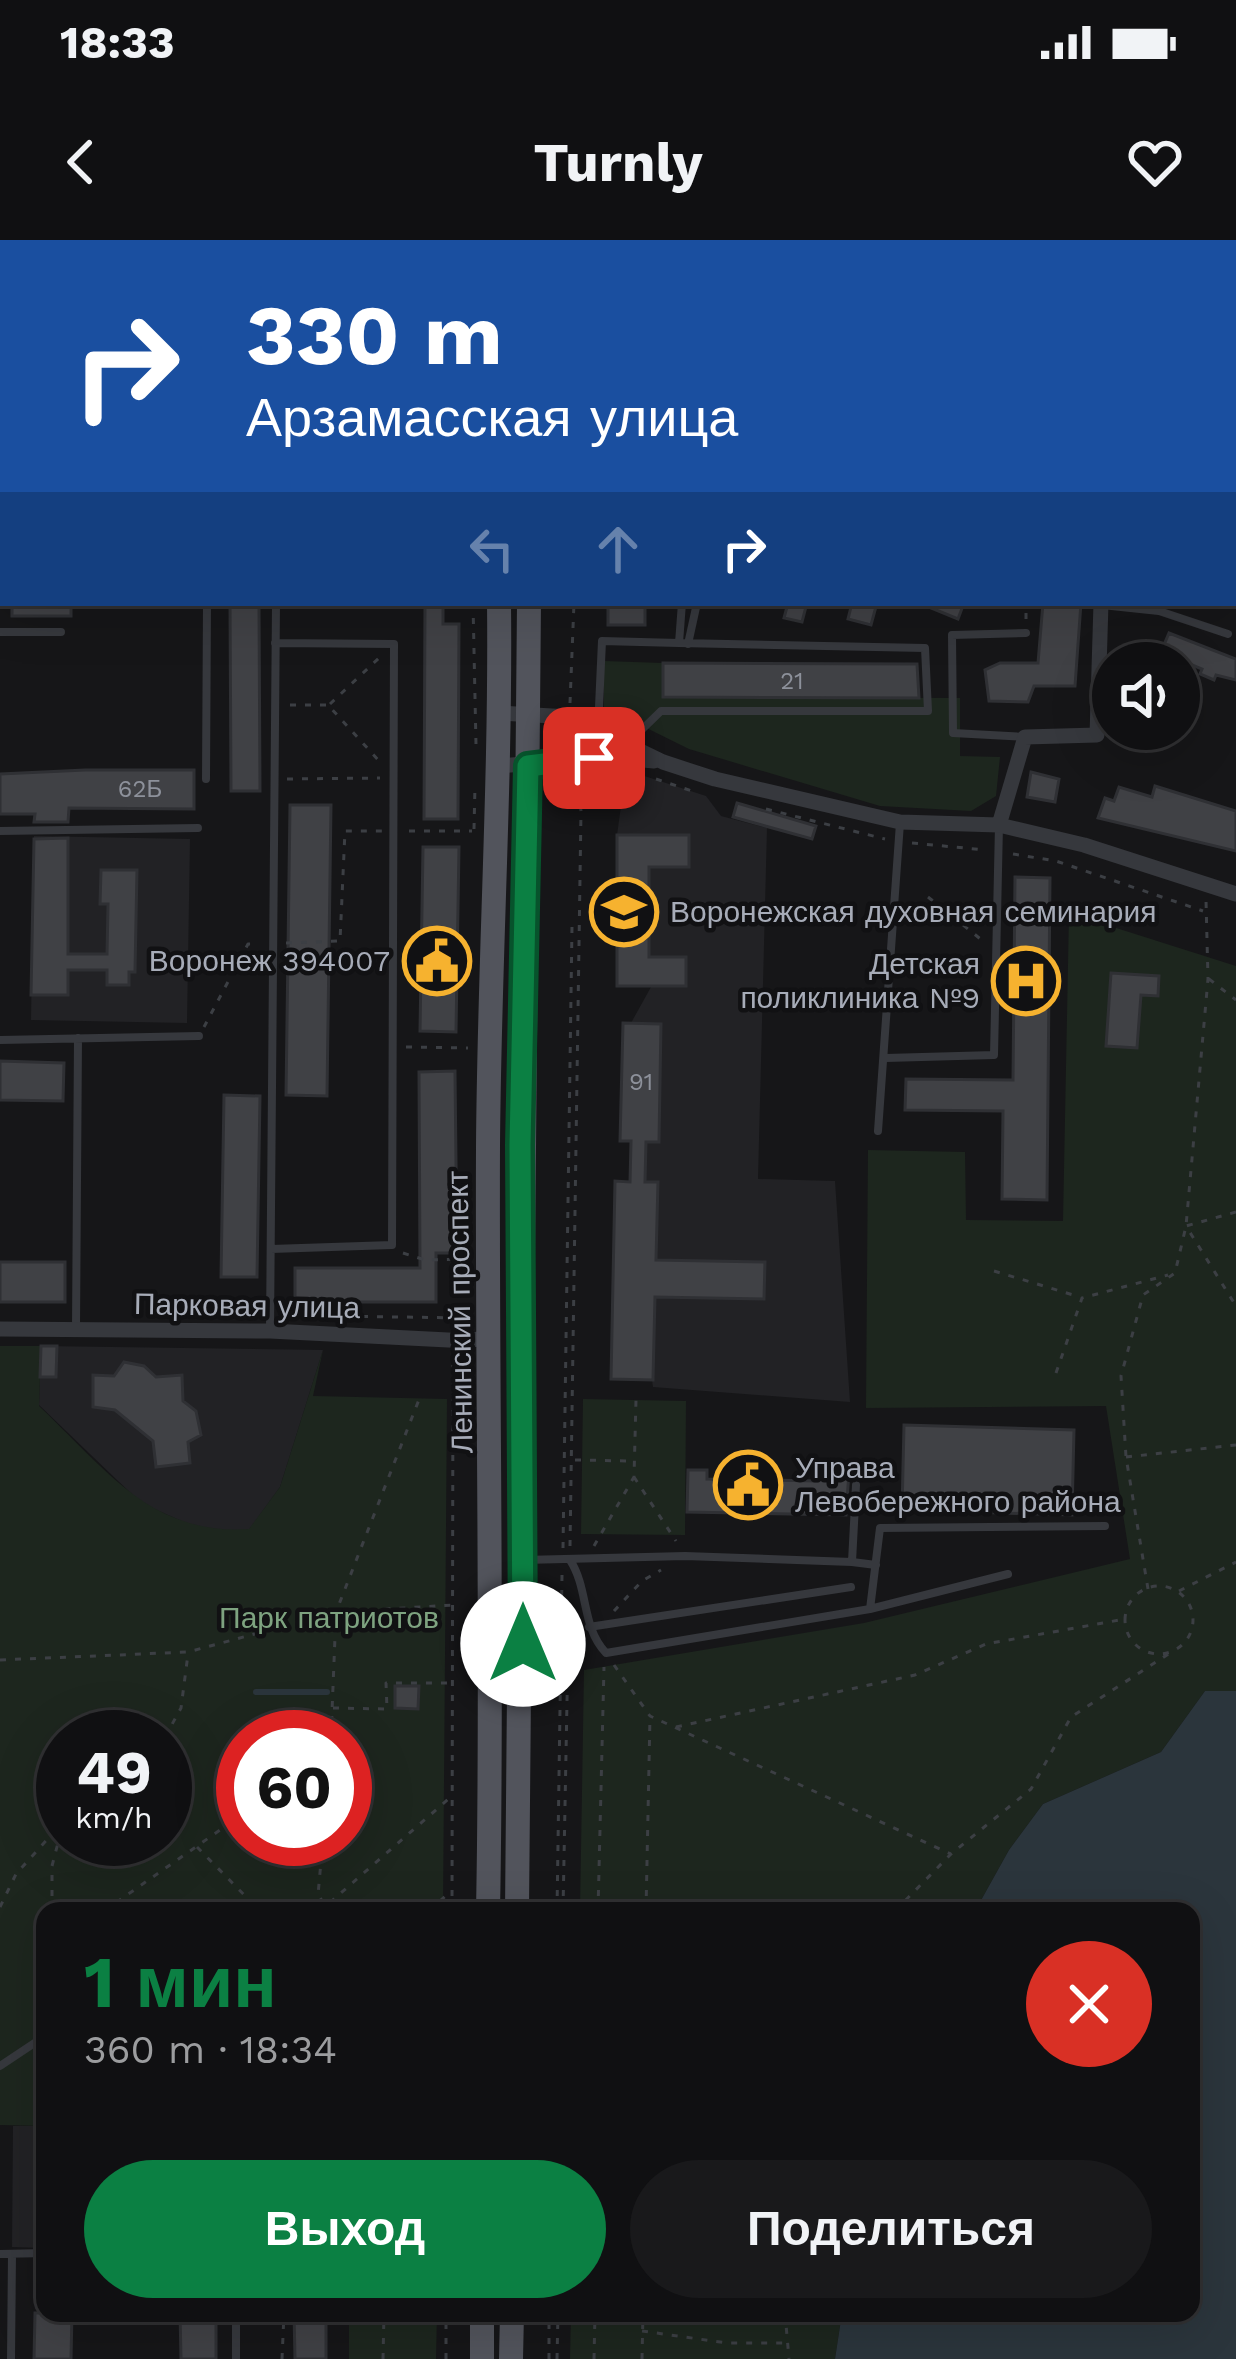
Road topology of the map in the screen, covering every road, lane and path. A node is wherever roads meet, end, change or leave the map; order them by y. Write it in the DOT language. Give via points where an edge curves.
graph roads {
  1 [pos="207,606"];
  2 [pos="276,606"];
  3 [pos="499,606"];
  4 [pos="529,606"];
  5 [pos="574,606"];
  6 [pos="682,606"];
  7 [pos="696,606"];
  8 [pos="1026,606"];
  9 [pos="1101,606"];
  10 [pos="1118,606"];
  11 [pos="0,632"];
  12 [pos="61,632"];
  13 [pos="1026,633"];
  14 [pos="1228,634"];
  15 [pos="275,644"];
  16 [pos="394,644"];
  17 [pos="683,644"];
  18 [pos="274,705"];
  19 [pos="328,705"];
  20 [pos="529,712"];
  21 [pos="501,713"];
  22 [pos="570,717"];
  23 [pos="598,729"];
  24 [pos="1025,736"];
  25 [pos="627,744"];
  26 [pos="567,761"];
  27 [pos="663,762"];
  28 [pos="500,766"];
  29 [pos="528,766"];
  30 [pos="394,778"];
  31 [pos="206,779"];
  32 [pos="274,779"];
  33 [pos="900,822"];
  34 [pos="999,825"];
  35 [pos="198,828"];
  36 [pos="0,831"];
  37 [pos="394,831"];
  38 [pos="473,831"];
  39 [pos="1209,887"];
  40 [pos="1236,895"];
  41 [pos="928,897"];
  42 [pos="572,926"];
  43 [pos="272,944"];
  44 [pos="996,951"];
  45 [pos="1208,979"];
  46 [pos="1236,1000"];
  47 [pos="199,1036"];
  48 [pos="78,1038"];
  49 [pos="0,1040"];
  50 [pos="392,1047"];
  51 [pos="471,1048"];
  52 [pos="886,1058"];
  53 [pos="878,1131"];
  54 [pos="1236,1212"];
  55 [pos="1186,1226"];
  56 [pos="392,1245"];
  57 [pos="271,1249"];
  58 [pos="469,1259"];
  59 [pos="994,1271"];
  60 [pos="1175,1273"];
  61 [pos="1082,1298"];
  62 [pos="1236,1306"];
  63 [pos="314,1316"];
  64 [pos="468,1318"];
  65 [pos="0,1329"];
  66 [pos="76,1330"];
  67 [pos="270,1331"];
  68 [pos="492,1336"];
  69 [pos="453,1340"];
  70 [pos="1056,1373"];
  71 [pos="420,1397"];
  72 [pos="636,1400"];
  73 [pos="1236,1445"];
  74 [pos="1126,1457"];
  75 [pos="574,1460"];
  76 [pos="634,1461"];
  77 [pos="634,1478"];
  78 [pos="856,1485"];
  79 [pos="1106,1526"];
  80 [pos="685,1556"];
  81 [pos="492,1558"];
  82 [pos="586,1558"];
  83 [pos="523,1560"];
  84 [pos="566,1560"];
  85 [pos="852,1562"];
  86 [pos="1236,1562"];
  87 [pos="876,1565"];
  88 [pos="1008,1574"];
  89 [pos="851,1587"];
  90 [pos="1148,1588"];
  91 [pos="1177,1592"];
  92 [pos="456,1605"];
  93 [pos="870,1609"];
  94 [pos="336,1612"];
  95 [pos="1125,1619"];
  96 [pos="601,1625"];
  97 [pos="589,1627"];
  98 [pos="1173,1651"];
  99 [pos="188,1652"];
  100 [pos="606,1653"];
  101 [pos="0,1660"];
  102 [pos="455,1683"];
  103 [pos="333,1708"];
  104 [pos="180,1710"];
  105 [pos="650,1716"];
  106 [pos="676,1727"];
  107 [pos="454,1795"];
  108 [pos="216,1832"];
  109 [pos="196,1846"];
  110 [pos="951,1854"];
  111 [pos="321,1866"];
  112 [pos="452,1890"];
  113 [pos="52,1902"];
  114 [pos="117,1902"];
  115 [pos="251,1902"];
  116 [pos="323,1902"];
  117 [pos="331,1902"];
  118 [pos="439,1902"];
  119 [pos="452,1902"];
  120 [pos="488,1902"];
  121 [pos="517,1902"];
  122 [pos="560,1902"];
  123 [pos="598,1902"];
  124 [pos="646,1902"];
  125 [pos="904,1902"];
  126 [pos="0,1906"];
  127 [pos="36,2042"];
  128 [pos="0,2066"];
  129 [pos="36,2253"];
  130 [pos="0,2254"];
  131 [pos="12,2254"];
  132 [pos="236,2322"];
  133 [pos="284,2322"];
  134 [pos="384,2322"];
  135 [pos="446,2322"];
  136 [pos="482,2322"];
  137 [pos="512,2322"];
  138 [pos="549,2322"];
  139 [pos="558,2322"];
  140 [pos="596,2322"];
  141 [pos="642,2322"];
  142 [pos="785,2322"];
  143 [pos="642,2331"];
  144 [pos="787,2343"];
  145 [pos="11,2359"];
  146 [pos="236,2359"];
  147 [pos="282,2359"];
  148 [pos="383,2359"];
  149 [pos="446,2359"];
  150 [pos="482,2359"];
  151 [pos="511,2359"];
  152 [pos="549,2359"];
  153 [pos="557,2359"];
  154 [pos="594,2359"];
  155 [pos="642,2359"];
  156 [pos="789,2359"];
  1 -- 31 [label="lane"];
  2 -- 15 [label="lane"];
  3 -- 21 [label="main road, Ленинский проспект"];
  4 -- 20 [label="main road, Ленинский проспект"];
  5 -- 22 [label="path"];
  6 -- 17 [label="lane"];
  7 -- 17 [label="lane"];
  8 -- 13 [label="path"];
  9 -- 24 [label="street" via="1097,735"];
  10 -- 14 [label="lane"];
  11 -- 12 [label="lane"];
  13 -- 24 [label="lane" via="952,634 953,733"];
  15 -- 16 [label="lane"];
  15 -- 18 [label="lane"];
  16 -- 19 [label="path"];
  16 -- 30 [label="lane"];
  17 -- 23 [label="lane" via="602,640"];
  17 -- 25 [label="lane" via="926,648 928,711 662,711"];
  18 -- 19 [label="path"];
  18 -- 32 [label="lane"];
  19 -- 30 [label="path"];
  20 -- 21 [label="street"];
  20 -- 22 [label="street"];
  20 -- 29 [label="main road, Ленинский проспект"];
  21 -- 28 [label="main road, Ленинский проспект"];
  22 -- 23 [label="street"];
  23 -- 25 [label="street"];
  24 -- 34 [label="street"];
  25 -- 27 [label="street"];
  26 -- 27 [label="street"];
  26 -- 29 [label="street"];
  26 -- 75 [label="path" via="579,781 581,811"];
  27 -- 33 [label="street"];
  28 -- 29 [label="street"];
  28 -- 68 [label="main road, Ленинский проспект" via="488,1147"];
  29 -- 83 [label="main road, Ленинский проспект"];
  30 -- 32 [label="path"];
  30 -- 37 [label="lane"];
  32 -- 43 [label="lane"];
  33 -- 34 [label="street"];
  33 -- 52 [label="lane"];
  34 -- 39 [label="street"];
  34 -- 44 [label="lane"];
  35 -- 36 [label="lane"];
  37 -- 38 [label="path"];
  37 -- 43 [label="path" via="345,831 340,941"];
  37 -- 50 [label="lane"];
  39 -- 40 [label="street"];
  39 -- 45 [label="path"];
  41 -- 44 [label="path"];
  42 -- 84 [label="path"];
  43 -- 47 [label="path" via="248,944"];
  43 -- 57 [label="lane"];
  44 -- 52 [label="lane" via="994,1055"];
  45 -- 46 [label="path"];
  45 -- 55 [label="path"];
  47 -- 48 [label="lane"];
  48 -- 49 [label="lane"];
  48 -- 66 [label="lane"];
  50 -- 51 [label="path"];
  50 -- 56 [label="lane"];
  52 -- 53 [label="lane"];
  54 -- 55 [label="path"];
  55 -- 60 [label="path"];
  55 -- 62 [label="path"];
  56 -- 57 [label="lane"];
  56 -- 58 [label="path" via="425,1260"];
  57 -- 67 [label="lane"];
  59 -- 61 [label="path"];
  60 -- 61 [label="path"];
  60 -- 74 [label="path" via="1143,1294 1120,1376"];
  61 -- 70 [label="path"];
  63 -- 64 [label="path"];
  65 -- 66 [label="street, Парковая улица"];
  66 -- 67 [label="street, Парковая улица"];
  67 -- 69 [label="street, Парковая улица"];
  68 -- 69 [label="street, Парковая улица"];
  68 -- 81 [label="main road, Ленинский проспект"];
  69 -- 92 [label="path"];
  71 -- 94 [label="path"];
  72 -- 76 [label="path"];
  73 -- 74 [label="path"];
  74 -- 90 [label="path"];
  75 -- 76 [label="path"];
  75 -- 84 [label="path"];
  76 -- 77 [label="path"];
  77 -- 80 [label="path"];
  77 -- 82 [label="path"];
  78 -- 85 [label="lane"];
  79 -- 87 [label="lane" via="880,1528"];
  80 -- 82 [label="lane"];
  80 -- 85 [label="lane"];
  80 -- 96 [label="path" via="642,1581"];
  81 -- 83 [label="main road"];
  81 -- 120 [label="main road, Ленинский проспект"];
  82 -- 84 [label="lane"];
  83 -- 84 [label="lane"];
  83 -- 121 [label="main road, Ленинский проспект"];
  84 -- 97 [label="lane" via="579,1574"];
  84 -- 122 [label="path"];
  85 -- 87 [label="lane"];
  86 -- 91 [label="path"];
  87 -- 93 [label="lane"];
  88 -- 93 [label="lane"];
  89 -- 96 [label="lane"];
  90 -- 91 [label="path"];
  90 -- 95 [label="path" via="1132,1599"];
  91 -- 98 [label="path" via="1193,1622"];
  92 -- 94 [label="path"];
  92 -- 102 [label="path"];
  93 -- 100 [label="lane"];
  94 -- 99 [label="path"];
  94 -- 103 [label="path"];
  95 -- 98 [label="path" via="1139,1648"];
  95 -- 106 [label="path" via="986,1644 915,1676"];
  96 -- 97 [label="lane"];
  97 -- 100 [label="lane"];
  98 -- 110 [label="path" via="1071,1717 1030,1789"];
  99 -- 101 [label="path"];
  99 -- 104 [label="path"];
  100 -- 105 [label="path"];
  100 -- 123 [label="path"];
  102 -- 103 [label="path" via="386,1683 386,1709"];
  102 -- 107 [label="path"];
  105 -- 106 [label="path"];
  105 -- 124 [label="path"];
  106 -- 110 [label="path"];
  107 -- 112 [label="path"];
  107 -- 117 [label="path"];
  108 -- 109 [label="path"];
  109 -- 114 [label="path"];
  109 -- 115 [label="path"];
  110 -- 125 [label="path"];
  111 -- 116 [label="path"];
  112 -- 118 [label="path"];
  112 -- 119 [label="path"];
  113 -- 126 [label="path" via="63,1822 16,1874"];
  127 -- 128 [label="lane"];
  129 -- 131 [label="lane"];
  130 -- 131 [label="lane"];
  131 -- 145 [label="lane"];
  132 -- 146 [label="lane"];
  133 -- 147 [label="path"];
  134 -- 148 [label="path"];
  135 -- 149 [label="path"];
  136 -- 150 [label="main road"];
  137 -- 151 [label="main road"];
  138 -- 152 [label="path"];
  139 -- 153 [label="path"];
  140 -- 154 [label="path"];
  141 -- 143 [label="path"];
  142 -- 144 [label="path"];
  143 -- 144 [label="path"];
  143 -- 155 [label="path"];
  144 -- 156 [label="path"];
}
